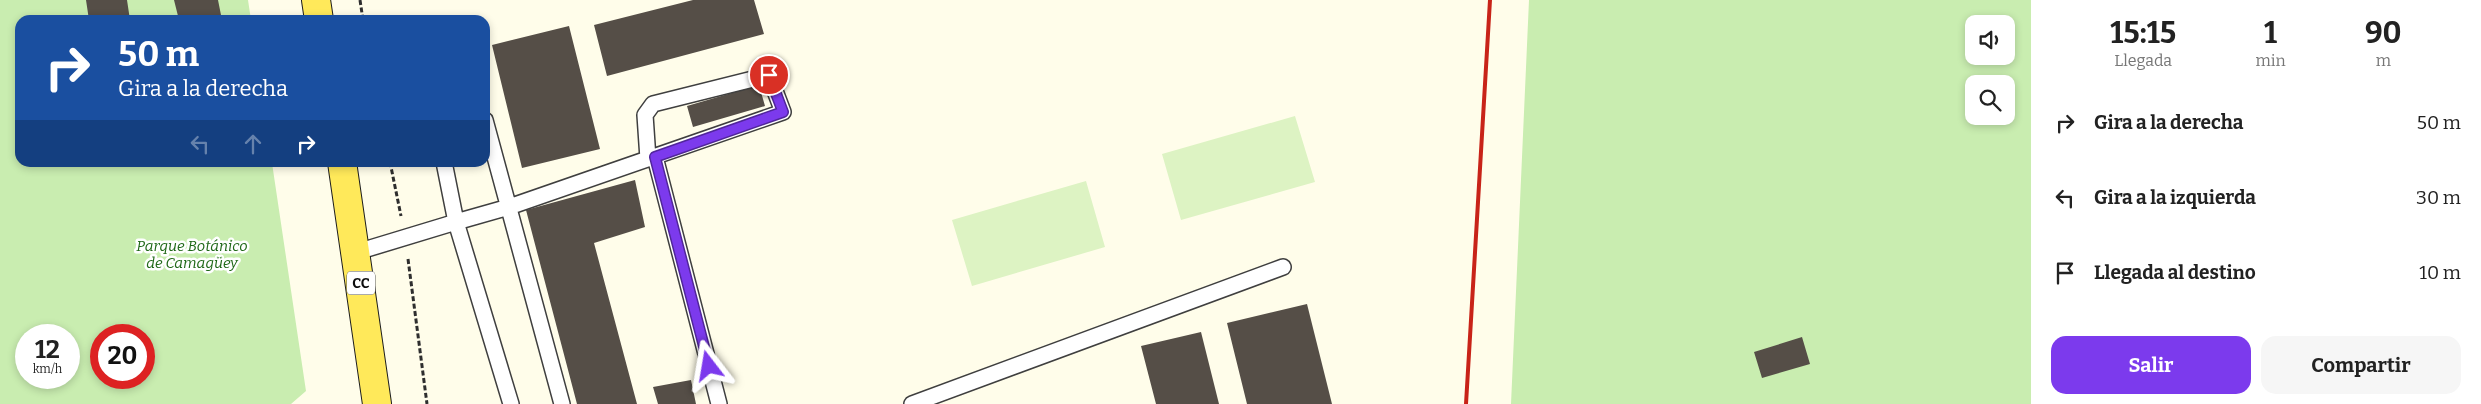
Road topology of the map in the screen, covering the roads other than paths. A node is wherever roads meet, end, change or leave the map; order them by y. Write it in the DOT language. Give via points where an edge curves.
graph roads {
  1 [pos="316,0"];
  2 [pos="318,15"];
  3 [pos="490,138"];
  4 [pos="652,158"];
  5 [pos="343,167"];
  6 [pos="445,167"];
  7 [pos="509,207"];
  8 [pos="456,222"];
  9 [pos="357,252"];
  10 [pos="1283,268"];
  11 [pos="377,404"];
  12 [pos="511,404"];
  13 [pos="562,404"];
  14 [pos="719,404"];
  15 [pos="912,404"];
  1 -- 2 [label="main road"];
  3 -- 7 [label="lane"];
  4 -- 4 [label="lane" via="783,112 769,75 654,104 645,115"];
  4 -- 7 [label="lane"];
  4 -- 14 [label="lane"];
  5 -- 9 [label="main road, CC"];
  6 -- 8 [label="lane"];
  7 -- 8 [label="lane"];
  7 -- 13 [label="lane"];
  8 -- 9 [label="lane"];
  8 -- 12 [label="lane"];
  9 -- 11 [label="main road, CC"];
  10 -- 15 [label="lane"];
}
